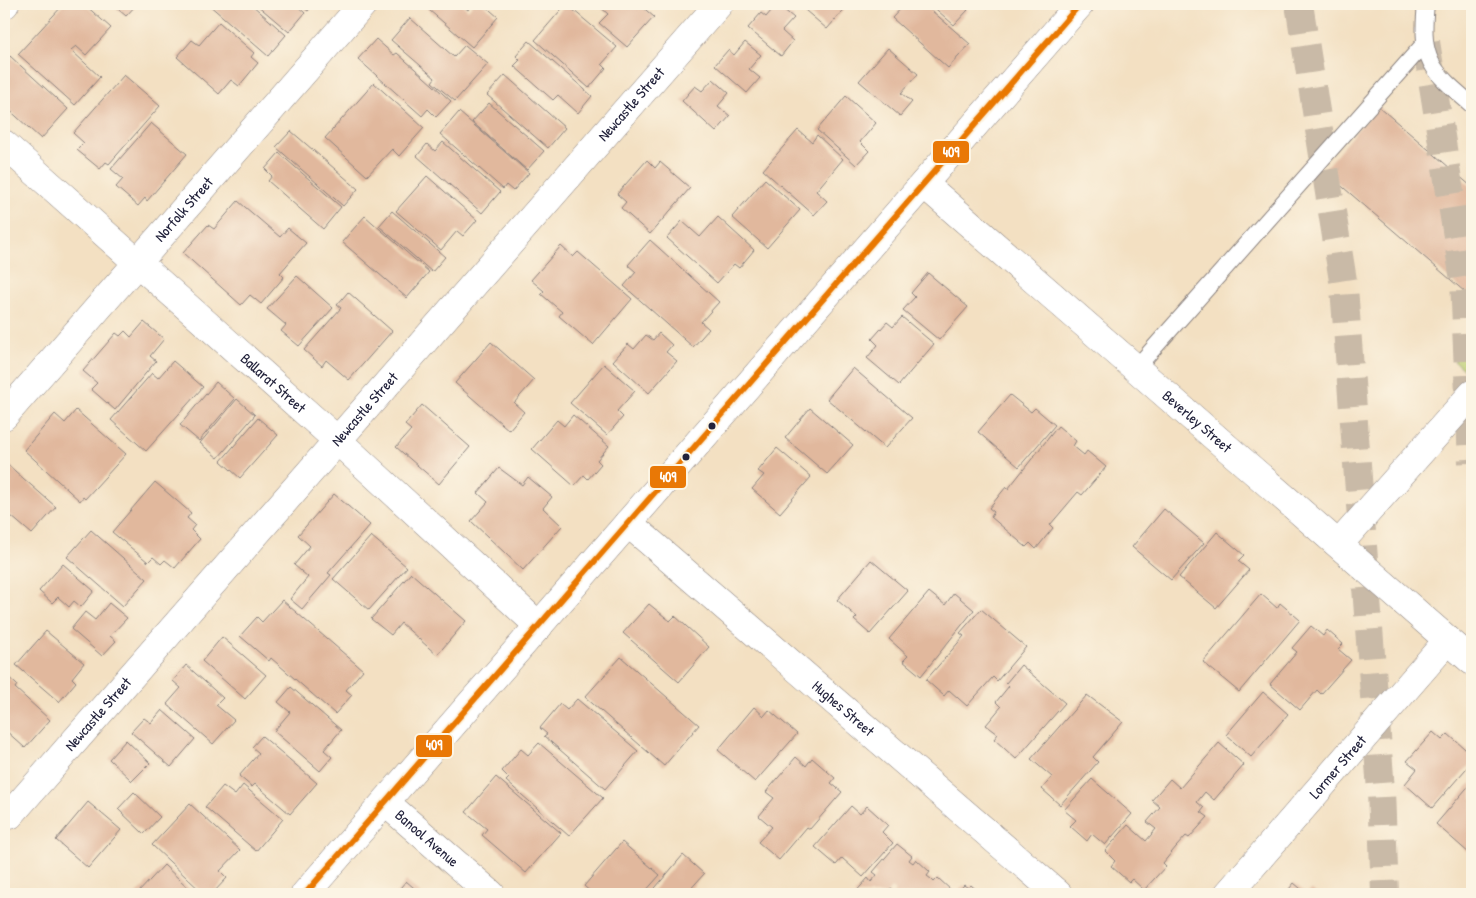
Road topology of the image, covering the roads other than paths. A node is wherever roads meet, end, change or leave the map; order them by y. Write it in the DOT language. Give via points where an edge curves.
graph roads {
  1 [pos="363,4"];
  2 [pos="719,4"];
  3 [pos="1080,4"];
  4 [pos="1426,4"];
  5 [pos="1424,43"];
  6 [pos="1472,105"];
  7 [pos="4,144"];
  8 [pos="924,184"];
  9 [pos="138,262"];
  10 [pos="1136,368"];
  11 [pos="1472,394"];
  12 [pos="4,416"];
  13 [pos="337,440"];
  14 [pos="628,523"];
  15 [pos="1338,544"];
  16 [pos="539,626"];
  17 [pos="1448,640"];
  18 [pos="1472,661"];
  19 [pos="386,802"];
  20 [pos="10,815"];
  21 [pos="305,894"];
  22 [pos="491,894"];
  23 [pos="1058,894"];
  24 [pos="1228,894"];
  1 -- 9 [label="street, Norfolk Street"];
  2 -- 13 [label="street, Newcastle Street"];
  3 -- 8 [label="street"];
  4 -- 5 [label="lane"];
  5 -- 6 [label="lane" via="1432,68"];
  5 -- 10 [label="lane"];
  7 -- 9 [label="street, Ballarat Street"];
  8 -- 10 [label="street, Beverley Street"];
  8 -- 14 [label="street"];
  9 -- 12 [label="street, Norfolk Street"];
  9 -- 13 [label="street, Ballarat Street"];
  10 -- 15 [label="street, Beverley Street"];
  11 -- 15 [label="street"];
  13 -- 16 [label="street, Ballarat Street"];
  13 -- 20 [label="street, Newcastle Street"];
  14 -- 16 [label="street"];
  14 -- 23 [label="street, Hughes Street"];
  15 -- 17 [label="street, Beverley Street"];
  16 -- 19 [label="street"];
  17 -- 18 [label="street, Beverley Street"];
  17 -- 24 [label="street, Lormer Street"];
  19 -- 21 [label="street"];
  19 -- 22 [label="street, Banool Avenue"];
}
